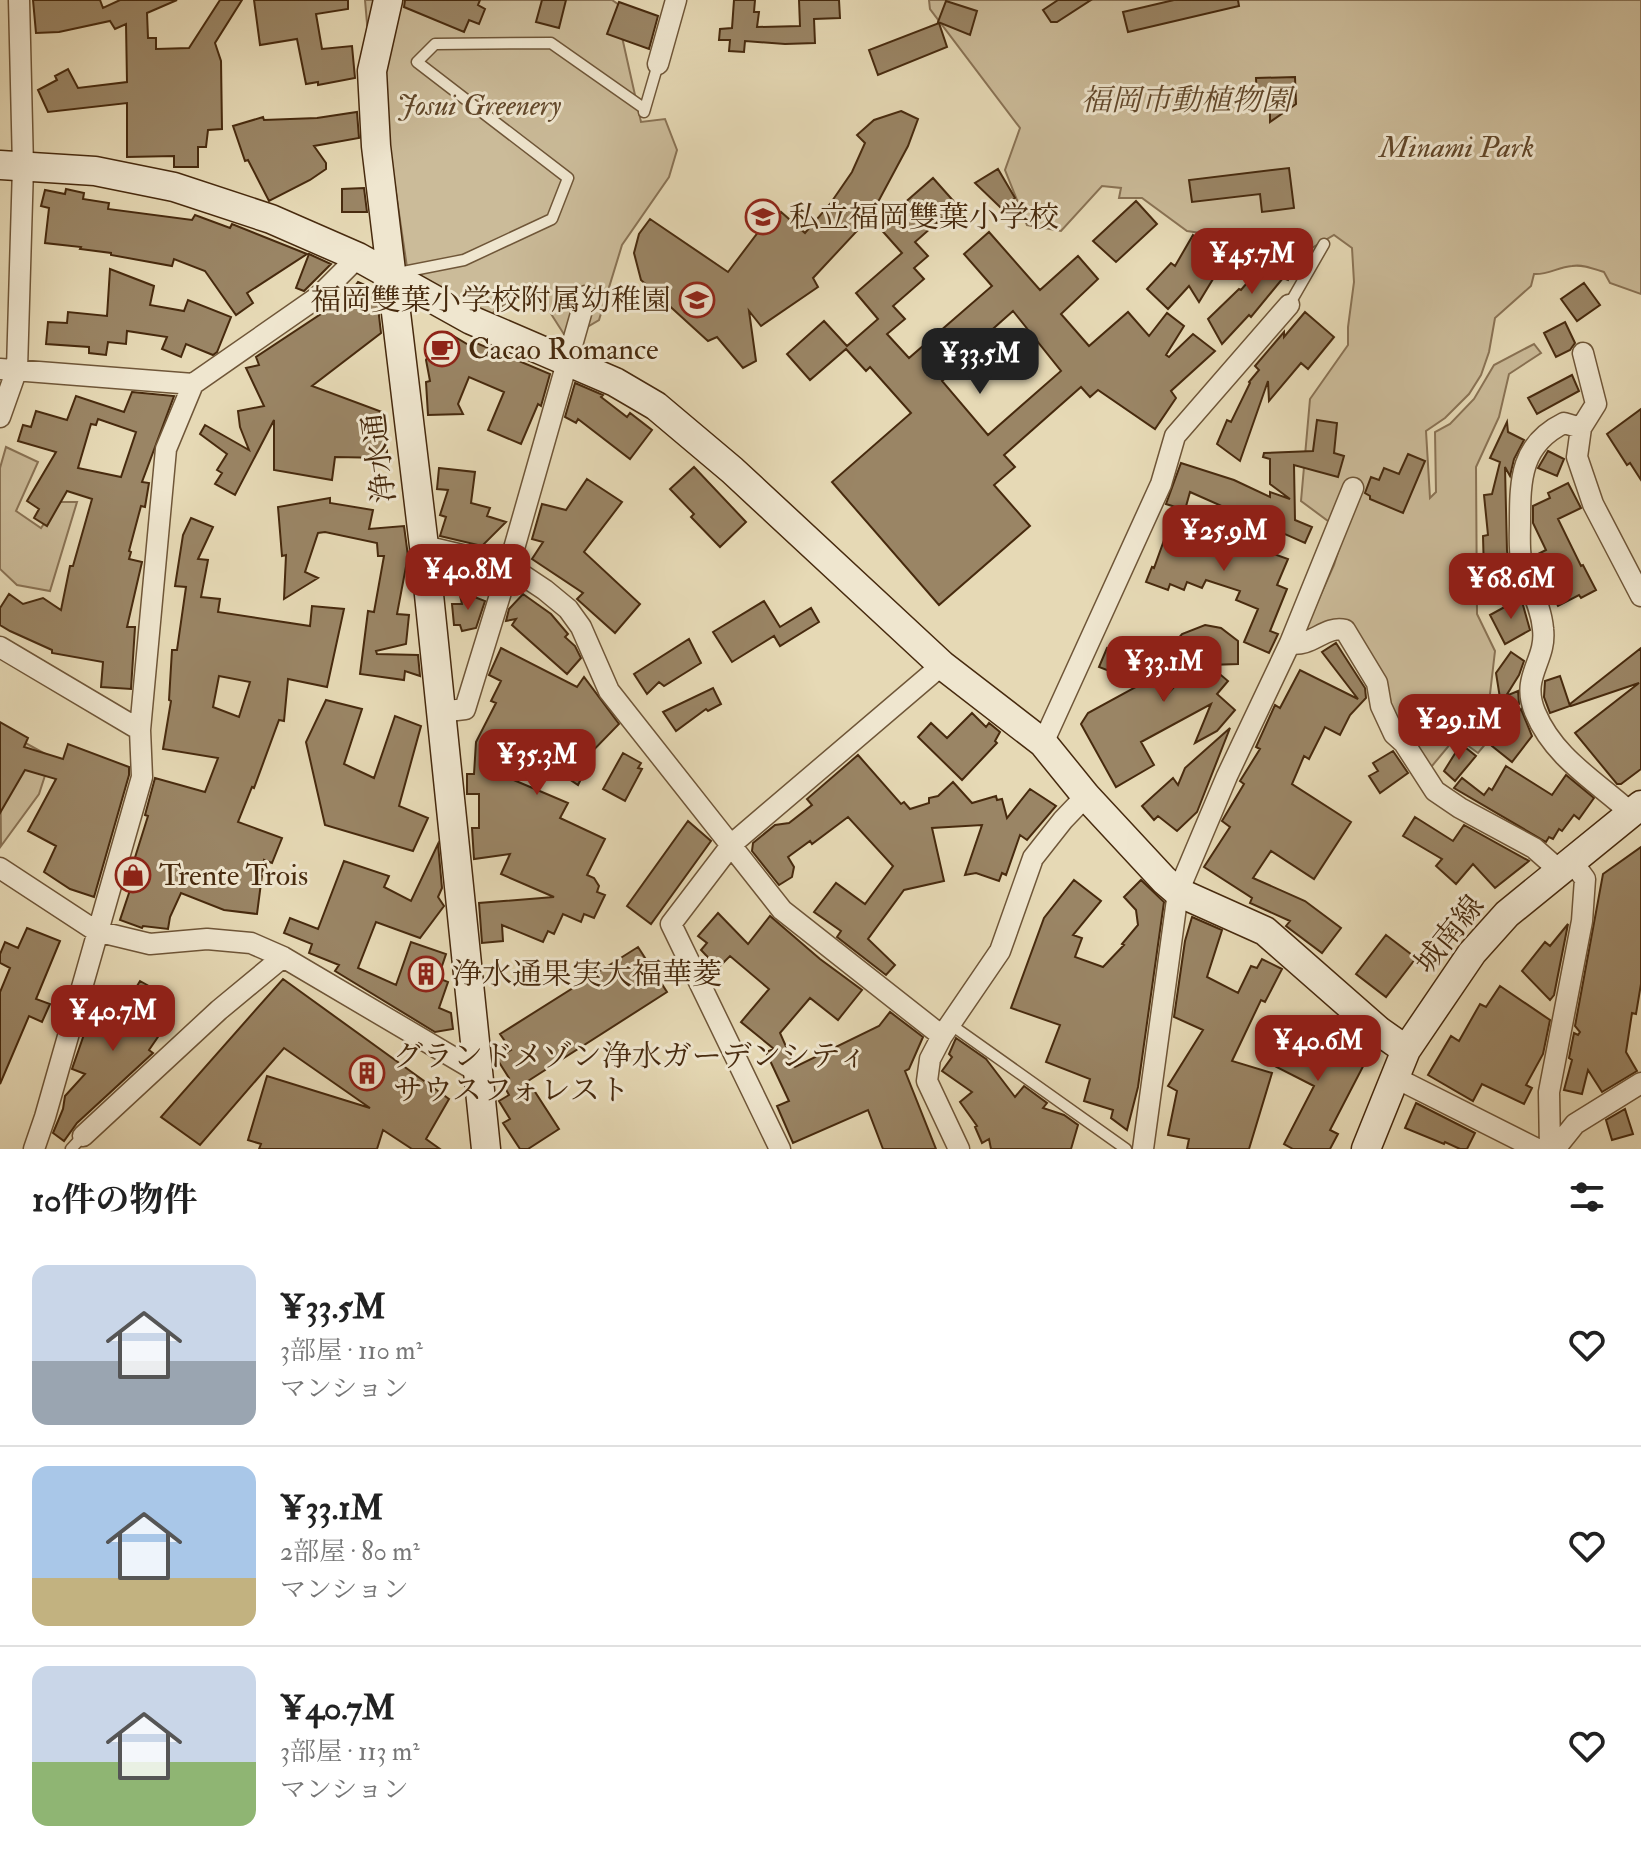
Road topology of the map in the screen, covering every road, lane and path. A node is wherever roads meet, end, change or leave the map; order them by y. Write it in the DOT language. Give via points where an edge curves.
graph roads {
  1 [pos="19,0"];
  2 [pos="388,0"];
  3 [pos="676,0"];
  4 [pos="658,64"];
  5 [pos="12,166"];
  6 [pos="1324,244"];
  7 [pos="358,257"];
  8 [pos="393,274"];
  9 [pos="586,296"];
  10 [pos="1289,305"];
  11 [pos="1583,353"];
  12 [pos="568,364"];
  13 [pos="9,369"];
  14 [pos="193,384"];
  15 [pos="0,417"];
  16 [pos="1581,428"];
  17 [pos="1353,488"];
  18 [pos="424,546"];
  19 [pos="509,566"];
  20 [pos="1641,596"];
  21 [pos="1290,643"];
  22 [pos="0,647"];
  23 [pos="942,665"];
  24 [pos="440,712"];
  25 [pos="140,730"];
  26 [pos="1043,743"];
  27 [pos="1086,796"];
  28 [pos="1636,809"];
  29 [pos="732,844"];
  30 [pos="1565,865"];
  31 [pos="0,868"];
  32 [pos="1178,892"];
  33 [pos="96,931"];
  34 [pos="283,957"];
  35 [pos="946,1030"];
  36 [pos="1406,1050"];
  37 [pos="478,1072"];
  38 [pos="1394,1077"];
  39 [pos="1641,1083"];
  40 [pos="77,1143"];
  41 [pos="34,1149"];
  42 [pos="486,1149"];
  43 [pos="780,1149"];
  44 [pos="959,1149"];
  45 [pos="1126,1149"];
  46 [pos="1143,1149"];
  47 [pos="1366,1149"];
  48 [pos="1537,1149"];
  49 [pos="1552,1149"];
  1 -- 5 [label="street"];
  2 -- 8 [label="street, 浄水通" via="372,71"];
  3 -- 4 [label="street"];
  4 -- 8 [label="lane" via="644,112 551,43 435,44 417,62 568,178 552,219 464,260"];
  5 -- 7 [label="street" via="95,171 174,187 271,219"];
  5 -- 13 [label="street"];
  6 -- 10 [label="lane"];
  7 -- 8 [label="street"];
  7 -- 14 [label="street" via="318,297"];
  8 -- 12 [label="street" via="471,320"];
  8 -- 18 [label="street, 浄水通"];
  9 -- 12 [label="street"];
  10 -- 26 [label="street" via="1175,436 1161,484"];
  11 -- 16 [label="street" via="1596,404"];
  12 -- 19 [label="street"];
  12 -- 23 [label="street" via="615,382 688,431"];
  13 -- 14 [label="street"];
  13 -- 15 [label="street"];
  14 -- 25 [label="street" via="166,449"];
  16 -- 20 [label="street" via="1577,457 1593,504"];
  16 -- 28 [label="street" via="1564,423 1547,432 1525,463 1520,554 1544,632 1529,694 1534,712 1566,759"];
  17 -- 21 [label="street"];
  18 -- 19 [label="street"];
  18 -- 24 [label="street, 浄水通"];
  19 -- 24 [label="street" via="465,709"];
  19 -- 29 [label="street" via="568,609 593,650 609,691"];
  21 -- 30 [label="street" via="1301,646 1337,628 1345,630 1377,683 1394,734 1435,791"];
  21 -- 32 [label="street"];
  22 -- 25 [label="street"];
  23 -- 26 [label="street"];
  23 -- 29 [label="street"];
  24 -- 37 [label="street, 浄水通"];
  25 -- 33 [label="street" via="142,777"];
  26 -- 27 [label="street"];
  27 -- 32 [label="street"];
  27 -- 35 [label="street" via="1033,858 1000,951"];
  28 -- 30 [label="street, 城南線"];
  29 -- 35 [label="street" via="782,910"];
  29 -- 43 [label="street" via="671,924"];
  30 -- 36 [label="street, 城南線" via="1507,914 1472,953"];
  30 -- 49 [label="street" via="1585,879 1582,921 1549,1092"];
  31 -- 33 [label="street"];
  32 -- 36 [label="street" via="1265,931"];
  32 -- 46 [label="street"];
  33 -- 34 [label="street" via="150,944 207,939 251,943"];
  33 -- 41 [label="street"];
  34 -- 37 [label="street"];
  34 -- 40 [label="street"];
  35 -- 44 [label="street" via="930,1059 927,1081"];
  35 -- 45 [label="lane"];
  36 -- 38 [label="street, 城南線"];
  37 -- 42 [label="street, 浄水通"];
  38 -- 47 [label="street, 城南線"];
  38 -- 48 [label="street"];
  39 -- 49 [label="street" via="1575,1124"];
}
